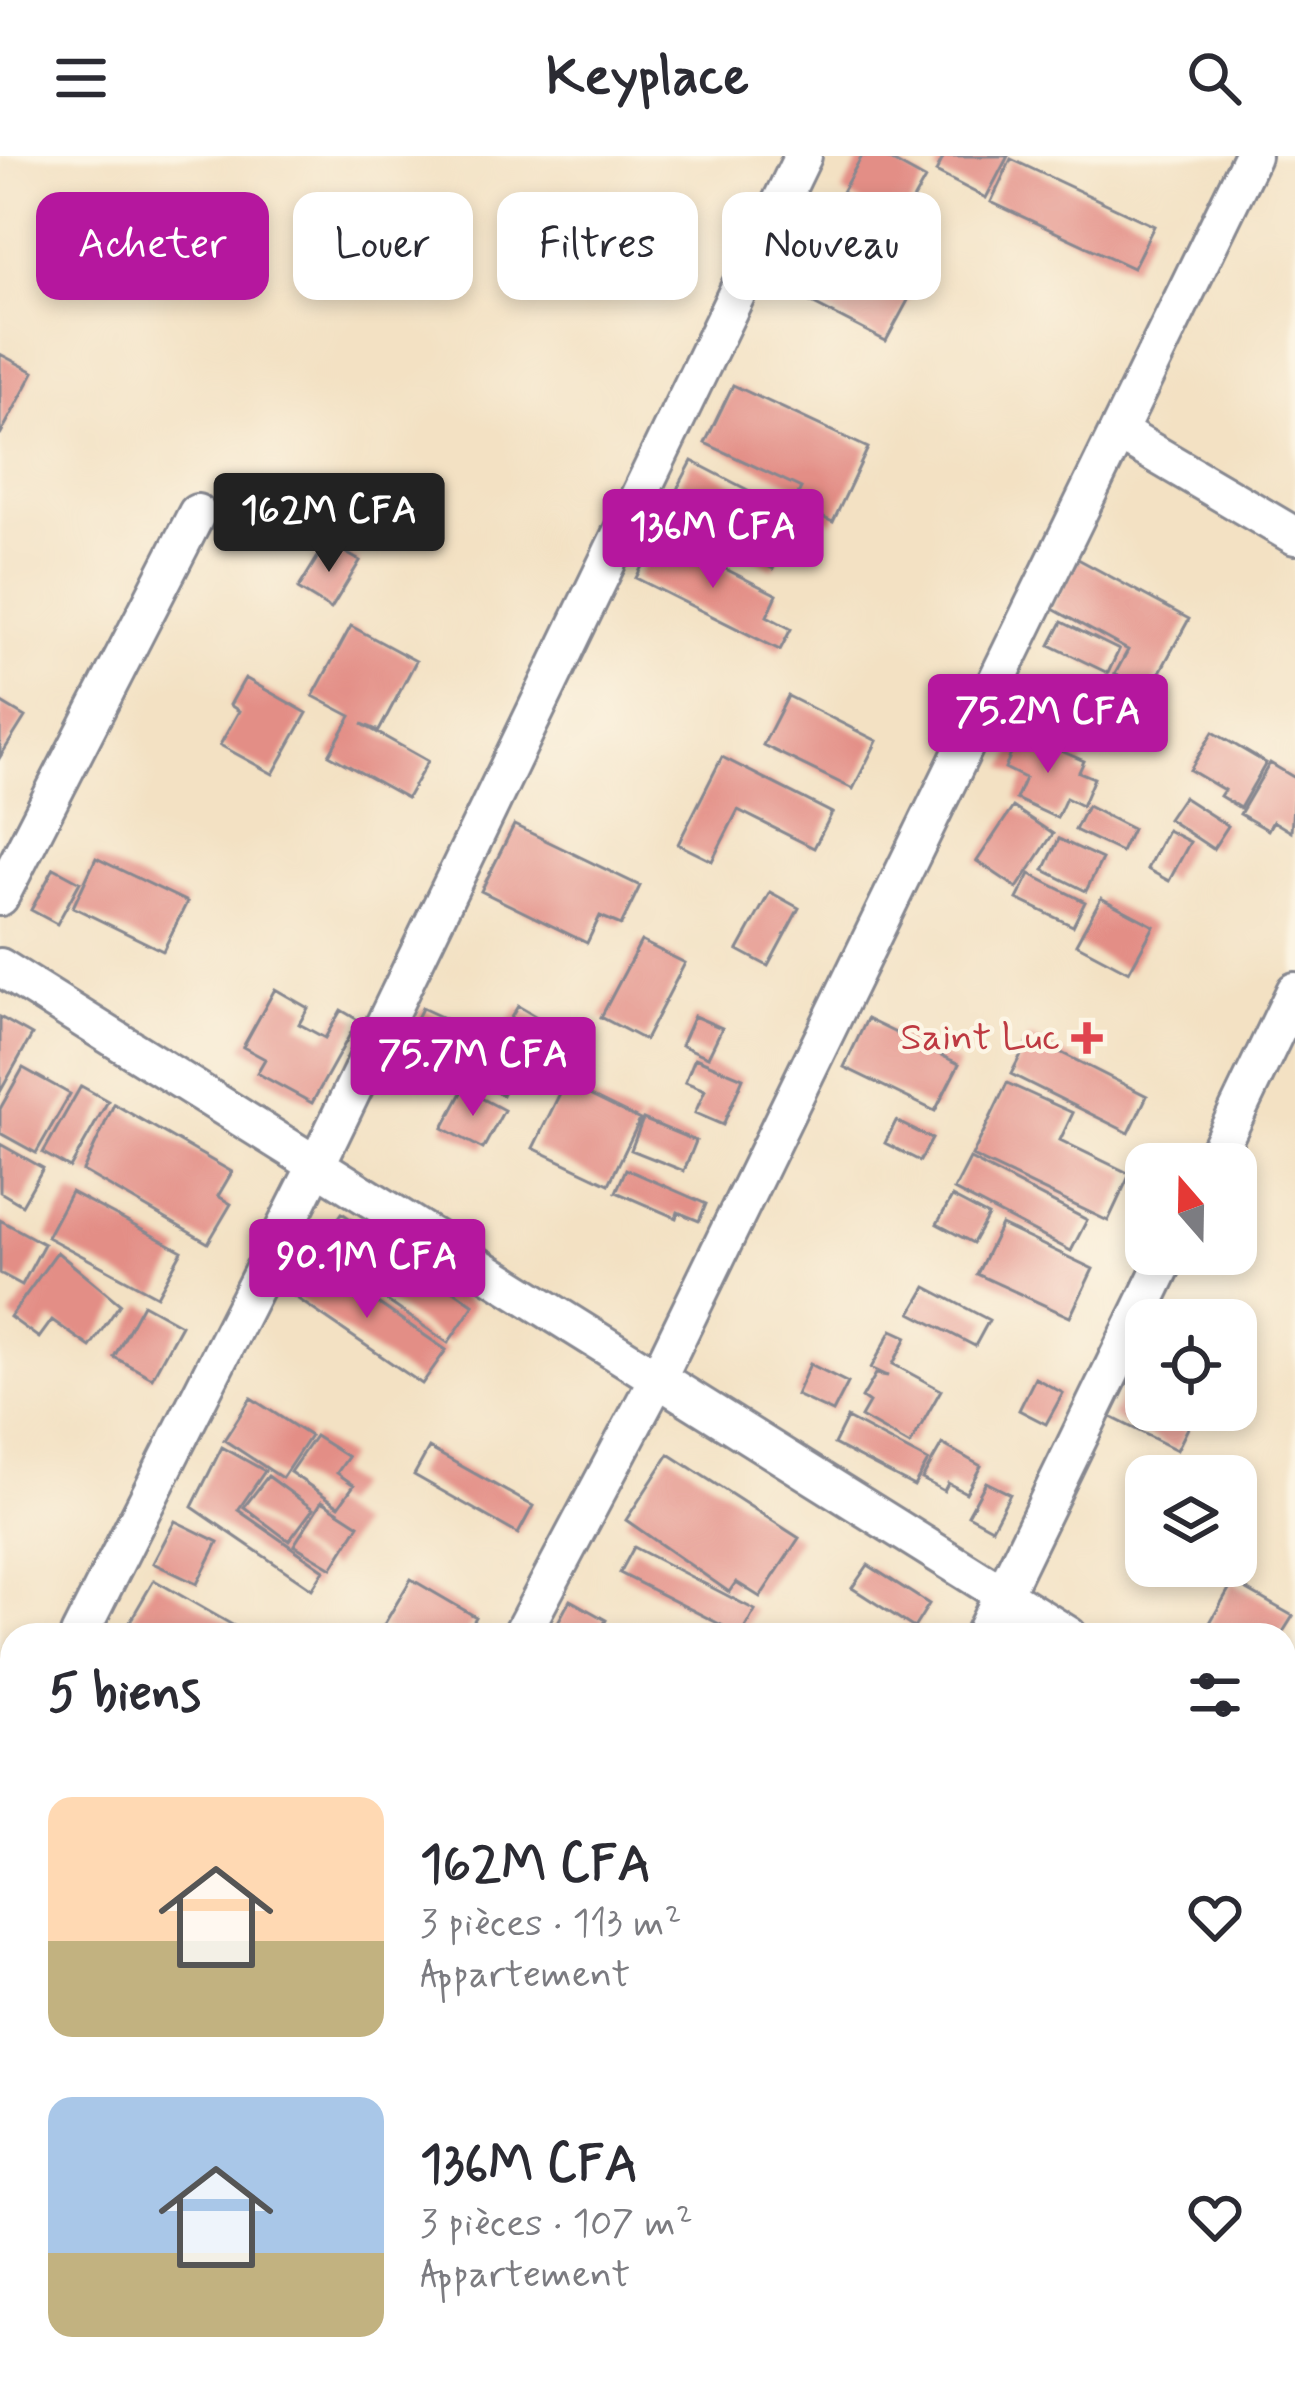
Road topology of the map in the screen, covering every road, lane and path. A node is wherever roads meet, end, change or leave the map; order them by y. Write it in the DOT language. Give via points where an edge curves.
graph roads {
  1 [pos="803,156"];
  2 [pos="1252,156"];
  3 [pos="1118,432"];
  4 [pos="197,513"];
  5 [pos="1295,536"];
  6 [pos="0,897"];
  7 [pos="0,967"];
  8 [pos="1295,992"];
  9 [pos="1222,1143"];
  10 [pos="318,1162"];
  11 [pos="1158,1275"];
  12 [pos="656,1381"];
  13 [pos="1004,1596"];
  14 [pos="85,1623"];
  15 [pos="527,1623"];
  16 [pos="989,1623"];
  17 [pos="1048,1623"];
  1 -- 10 [label="street"];
  2 -- 3 [label="street"];
  3 -- 5 [label="street"];
  3 -- 12 [label="street"];
  4 -- 6 [label="street"];
  7 -- 10 [label="street"];
  8 -- 9 [label="street"];
  10 -- 12 [label="street"];
  10 -- 14 [label="street"];
  11 -- 13 [label="street"];
  12 -- 13 [label="street"];
  12 -- 15 [label="street"];
  13 -- 16 [label="street"];
  13 -- 17 [label="street"];
}
